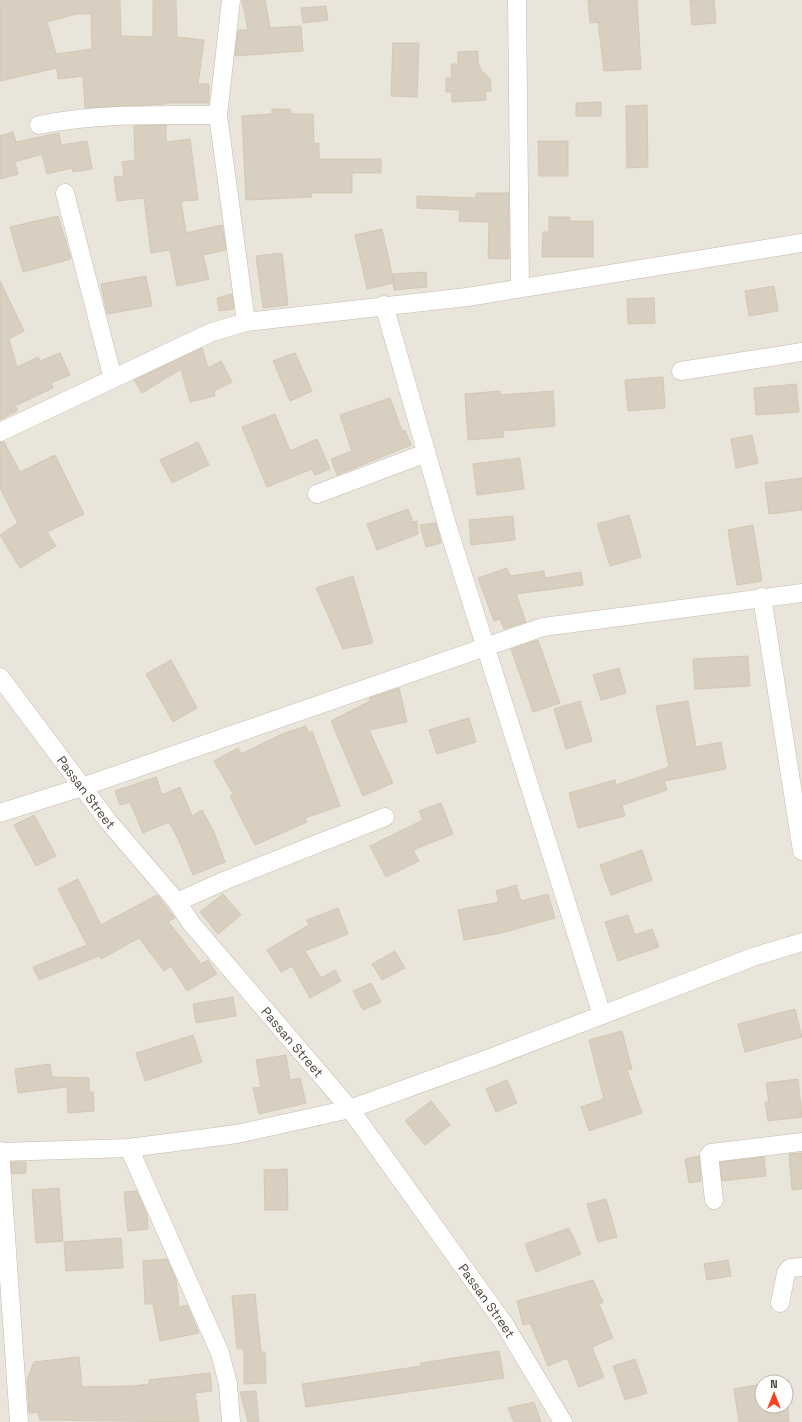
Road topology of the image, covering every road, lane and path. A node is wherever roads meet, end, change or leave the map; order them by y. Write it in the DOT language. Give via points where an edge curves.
graph roads {
  1 [pos="231,0"];
  2 [pos="517,0"];
  3 [pos="218,115"];
  4 [pos="39,125"];
  5 [pos="65,193"];
  6 [pos="802,243"];
  7 [pos="520,288"];
  8 [pos="384,305"];
  9 [pos="246,322"];
  10 [pos="802,352"];
  11 [pos="681,371"];
  12 [pos="113,379"];
  13 [pos="0,432"];
  14 [pos="426,453"];
  15 [pos="317,494"];
  16 [pos="802,593"];
  17 [pos="762,597"];
  18 [pos="486,646"];
  19 [pos="0,677"];
  20 [pos="82,787"];
  21 [pos="0,812"];
  22 [pos="385,817"];
  23 [pos="802,851"];
  24 [pos="177,902"];
  25 [pos="802,942"];
  26 [pos="602,1015"];
  27 [pos="350,1109"];
  28 [pos="802,1142"];
  29 [pos="129,1148"];
  30 [pos="0,1152"];
  31 [pos="714,1200"];
  32 [pos="802,1266"];
  33 [pos="780,1303"];
  34 [pos="6,1327"];
  35 [pos="19,1422"];
  36 [pos="231,1422"];
  37 [pos="563,1422"];
  1 -- 3 [label="street"];
  2 -- 7 [label="street"];
  3 -- 4 [label="street" via="74,118"];
  3 -- 9 [label="street"];
  5 -- 12 [label="street"];
  6 -- 7 [label="street"];
  7 -- 8 [label="street" via="467,297"];
  8 -- 9 [label="street"];
  8 -- 14 [label="street"];
  9 -- 12 [label="street" via="212,332"];
  10 -- 11 [label="street"];
  12 -- 13 [label="street"];
  14 -- 15 [label="street"];
  14 -- 18 [label="street"];
  16 -- 17 [label="street"];
  17 -- 18 [label="street" via="543,627"];
  17 -- 23 [label="street"];
  18 -- 20 [label="street"];
  18 -- 26 [label="street"];
  19 -- 20 [label="street, Passan Street"];
  20 -- 21 [label="street"];
  20 -- 24 [label="street, Passan Street"];
  22 -- 24 [label="street"];
  24 -- 27 [label="street, Passan Street" via="191,923"];
  25 -- 26 [label="street" via="753,957"];
  26 -- 27 [label="street" via="493,1058"];
  27 -- 29 [label="street" via="237,1134"];
  27 -- 37 [label="street, Passan Street" via="505,1325"];
  28 -- 31 [label="street" via="711,1153 709,1155"];
  29 -- 30 [label="street"];
  29 -- 36 [label="street" via="220,1353 228,1384"];
  30 -- 34 [label="street"];
  32 -- 33 [label="street" via="790,1268 786,1273"];
  34 -- 35 [label="street"];
}
